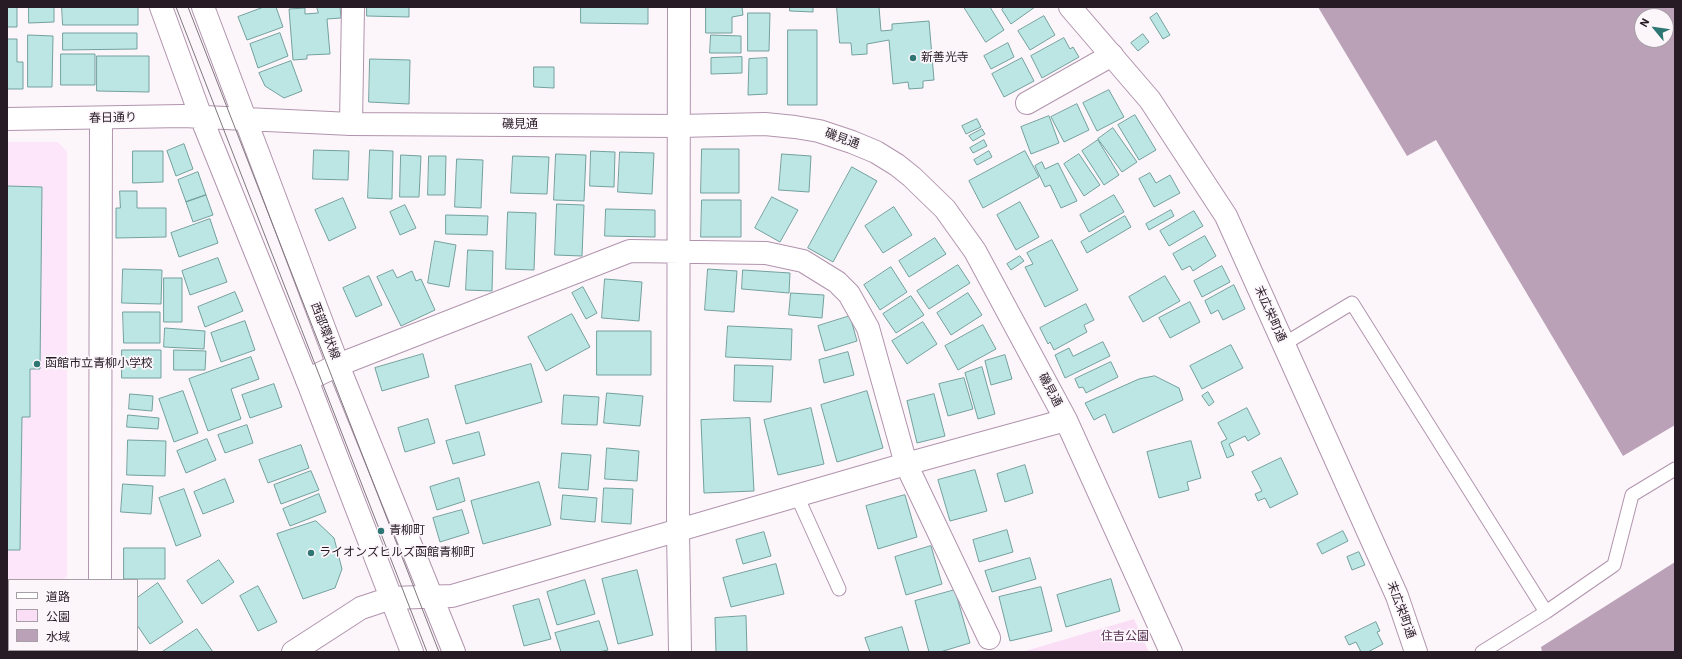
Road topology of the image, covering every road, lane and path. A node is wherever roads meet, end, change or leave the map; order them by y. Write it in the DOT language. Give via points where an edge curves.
graph roads {
  1 [pos="161,7"];
  2 [pos="203,7"];
  3 [pos="353,7"];
  4 [pos="679,7"];
  5 [pos="1070,7"];
  6 [pos="1112,55"];
  7 [pos="1027,103"];
  8 [pos="210,117"];
  9 [pos="7,119"];
  10 [pos="101,119"];
  11 [pos="246,120"];
  12 [pos="351,124"];
  13 [pos="680,126"];
  14 [pos="679,251"];
  15 [pos="1284,344"];
  16 [pos="338,365"];
  17 [pos="307,380"];
  18 [pos="1066,420"];
  19 [pos="906,464"];
  20 [pos="1675,468"];
  21 [pos="797,496"];
  22 [pos="678,531"];
  23 [pos="100,579"];
  24 [pos="839,589"];
  25 [pos="432,597"];
  26 [pos="391,598"];
  27 [pos="1546,612"];
  28 [pos="989,638"];
  29 [pos="293,652"];
  30 [pos="412,652"];
  31 [pos="454,652"];
  32 [pos="680,652"];
  33 [pos="1171,652"];
  34 [pos="1416,652"];
  35 [pos="1482,652"];
  1 -- 8 [label="street"];
  2 -- 11 [label="street, 西部環状線"];
  3 -- 12 [label="street"];
  4 -- 13 [label="street"];
  5 -- 6 [label="street, 末広栄町通"];
  6 -- 7 [label="street"];
  6 -- 15 [label="street, 末広栄町通" via="1150,100 1226,216"];
  8 -- 10 [label="street, 春日通り"];
  8 -- 11 [label="street, 磯見通"];
  8 -- 17 [label="street"];
  9 -- 10 [label="street, 春日通り"];
  10 -- 23 [label="street"];
  11 -- 12 [label="street, 磯見通"];
  11 -- 16 [label="street, 西部環状線"];
  12 -- 13 [label="street, 磯見通"];
  13 -- 14 [label="street"];
  13 -- 18 [label="street, 磯見通" via="765,124 819,131 876,152 912,177 945,209 975,251"];
  14 -- 16 [label="street" via="630,251"];
  14 -- 19 [label="street" via="766,253 789,257 803,261 837,282 852,299 868,328"];
  14 -- 22 [label="street"];
  15 -- 27 [label="lane" via="1352,303"];
  15 -- 34 [label="street, 末広栄町通" via="1397,596"];
  16 -- 17 [label="street"];
  16 -- 25 [label="street, 西部環状線"];
  17 -- 26 [label="street"];
  18 -- 19 [label="street"];
  18 -- 33 [label="street, 磯見通"];
  19 -- 21 [label="street"];
  19 -- 28 [label="street"];
  20 -- 27 [label="lane" via="1632,495 1614,566"];
  21 -- 22 [label="street"];
  21 -- 24 [label="lane"];
  22 -- 25 [label="street" via="452,596"];
  22 -- 32 [label="street"];
  25 -- 26 [label="street"];
  25 -- 31 [label="street, 西部環状線"];
  26 -- 29 [label="street" via="361,608"];
  26 -- 30 [label="street"];
  27 -- 35 [label="lane"];
}
